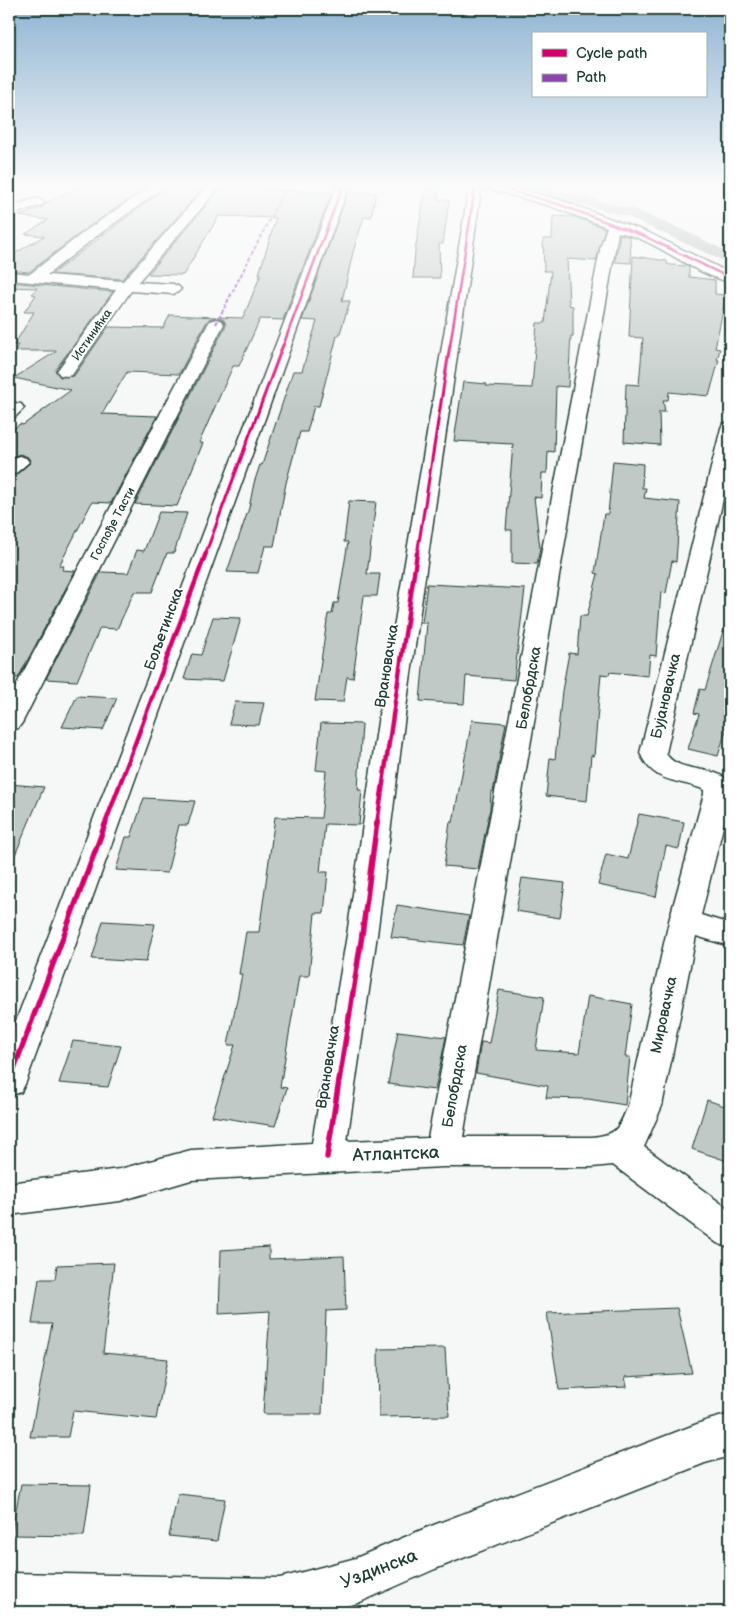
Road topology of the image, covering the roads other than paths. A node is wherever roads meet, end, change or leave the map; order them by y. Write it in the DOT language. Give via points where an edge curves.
graph roads {
  1 [pos="57,261"];
  2 [pos="149,261"];
  3 [pos="315,261"];
  4 [pos="463,261"];
  5 [pos="605,261"];
  6 [pos="692,261"];
  7 [pos="9,276"];
  8 [pos="730,278"];
  9 [pos="34,279"];
  10 [pos="126,287"];
  11 [pos="173,289"];
  12 [pos="216,324"];
  13 [pos="66,371"];
  14 [pos="730,428"];
  15 [pos="9,723"];
  16 [pos="684,922"];
  17 [pos="730,935"];
  18 [pos="9,1082"];
  19 [pos="619,1150"];
  20 [pos="443,1152"];
  21 [pos="327,1157"];
  22 [pos="9,1199"];
  23 [pos="730,1231"];
  24 [pos="730,1435"];
  25 [pos="9,1596"];
  26 [pos="281,1607"];
  1 -- 9 [label="street"];
  2 -- 10 [label="street, Истинићка"];
  3 -- 18 [label="street, Бољетинска"];
  4 -- 21 [label="street, Врановачка" via="393,705 362,935"];
  5 -- 20 [label="street, Белобрдска"];
  6 -- 8 [label="street"];
  7 -- 9 [label="street"];
  9 -- 10 [label="street"];
  10 -- 11 [label="street"];
  10 -- 13 [label="street, Истинићка"];
  12 -- 15 [label="street, Госпође Тасти"];
  14 -- 16 [label="street, Бујановачка" via="653,753 655,762 663,768 718,786"];
  16 -- 17 [label="street"];
  16 -- 19 [label="street, Мировачка" via="644,1106 632,1136"];
  19 -- 20 [label="street, Атлантска"];
  19 -- 23 [label="street"];
  20 -- 21 [label="street, Атлантска"];
  21 -- 22 [label="street, Атлантска" via="191,1165 120,1185"];
  24 -- 26 [label="street, Уздинска"];
  25 -- 26 [label="street, Уздинска"];
}
